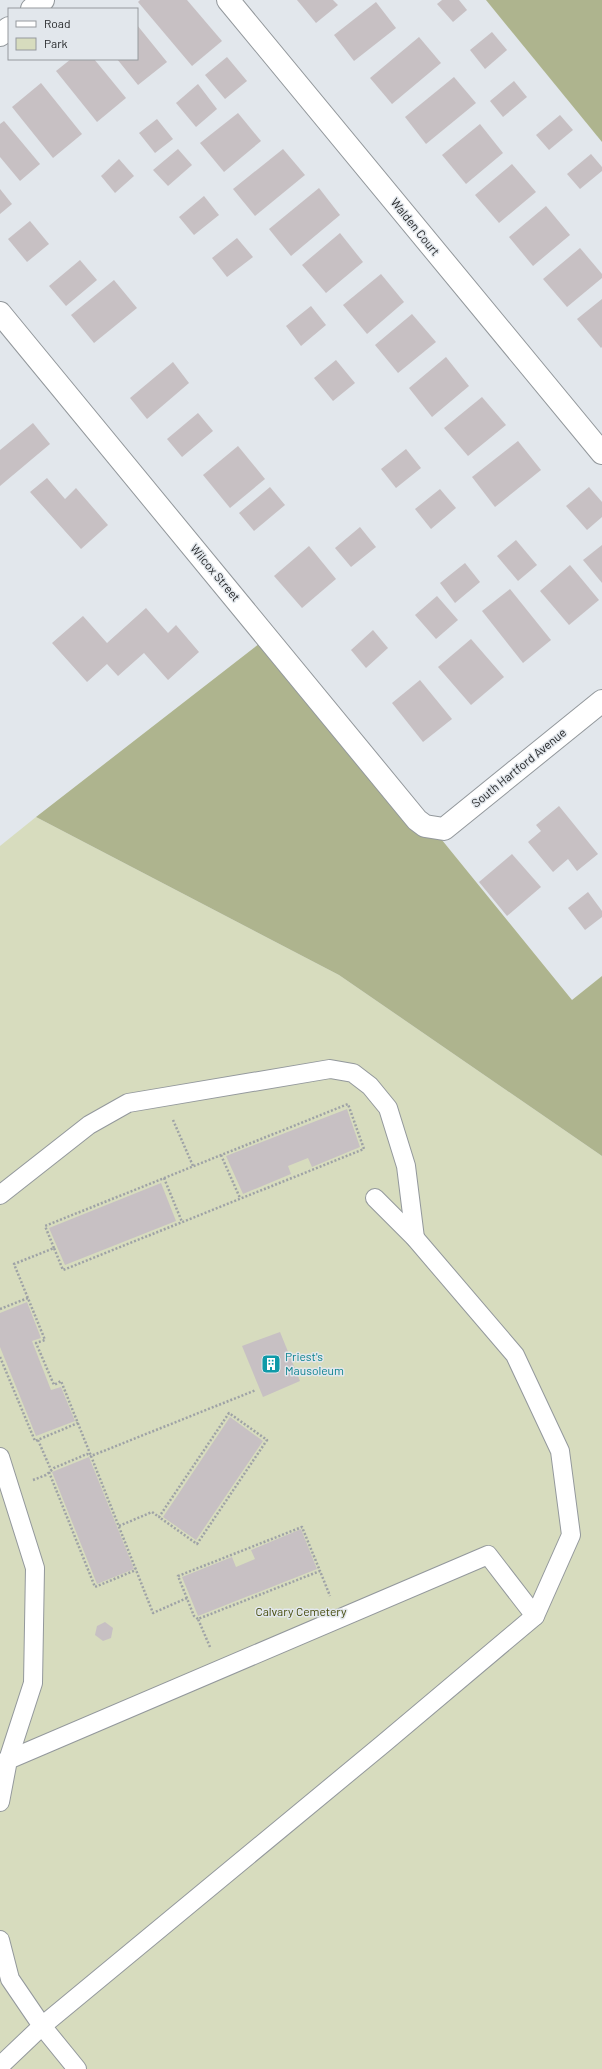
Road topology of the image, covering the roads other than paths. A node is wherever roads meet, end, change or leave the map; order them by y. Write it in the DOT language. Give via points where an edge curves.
graph roads {
  1 [pos="43,0"];
  2 [pos="228,0"];
  3 [pos="33,8"];
  4 [pos="8,29"];
  5 [pos="0,35"];
  6 [pos="0,313"];
  7 [pos="602,454"];
  8 [pos="602,701"];
  9 [pos="433,829"];
  10 [pos="0,1195"];
  11 [pos="375,1198"];
  12 [pos="415,1238"];
  13 [pos="0,1457"];
  14 [pos="535,1616"];
  15 [pos="4,1762"];
  16 [pos="0,1802"];
  17 [pos="0,1940"];
  18 [pos="42,2026"];
  19 [pos="0,2066"];
  20 [pos="77,2069"];
  1 -- 3 [label="street"];
  2 -- 7 [label="street, Walden Court"];
  4 -- 5 [label="street"];
  6 -- 9 [label="street, Wilcox Street" via="417,820"];
  8 -- 9 [label="street, South Hartford Avenue" via="444,829"];
  10 -- 12 [label="lane" via="89,1125 128,1103 330,1069 353,1073 370,1086 388,1108 406,1166"];
  11 -- 12 [label="lane"];
  12 -- 14 [label="lane" via="515,1355 560,1451 572,1535"];
  13 -- 15 [label="lane" via="35,1568 33,1683"];
  14 -- 15 [label="lane" via="488,1555"];
  14 -- 18 [label="lane"];
  15 -- 16 [label="lane"];
  17 -- 18 [label="lane" via="10,1979"];
  18 -- 19 [label="lane"];
  18 -- 20 [label="lane"];
}
